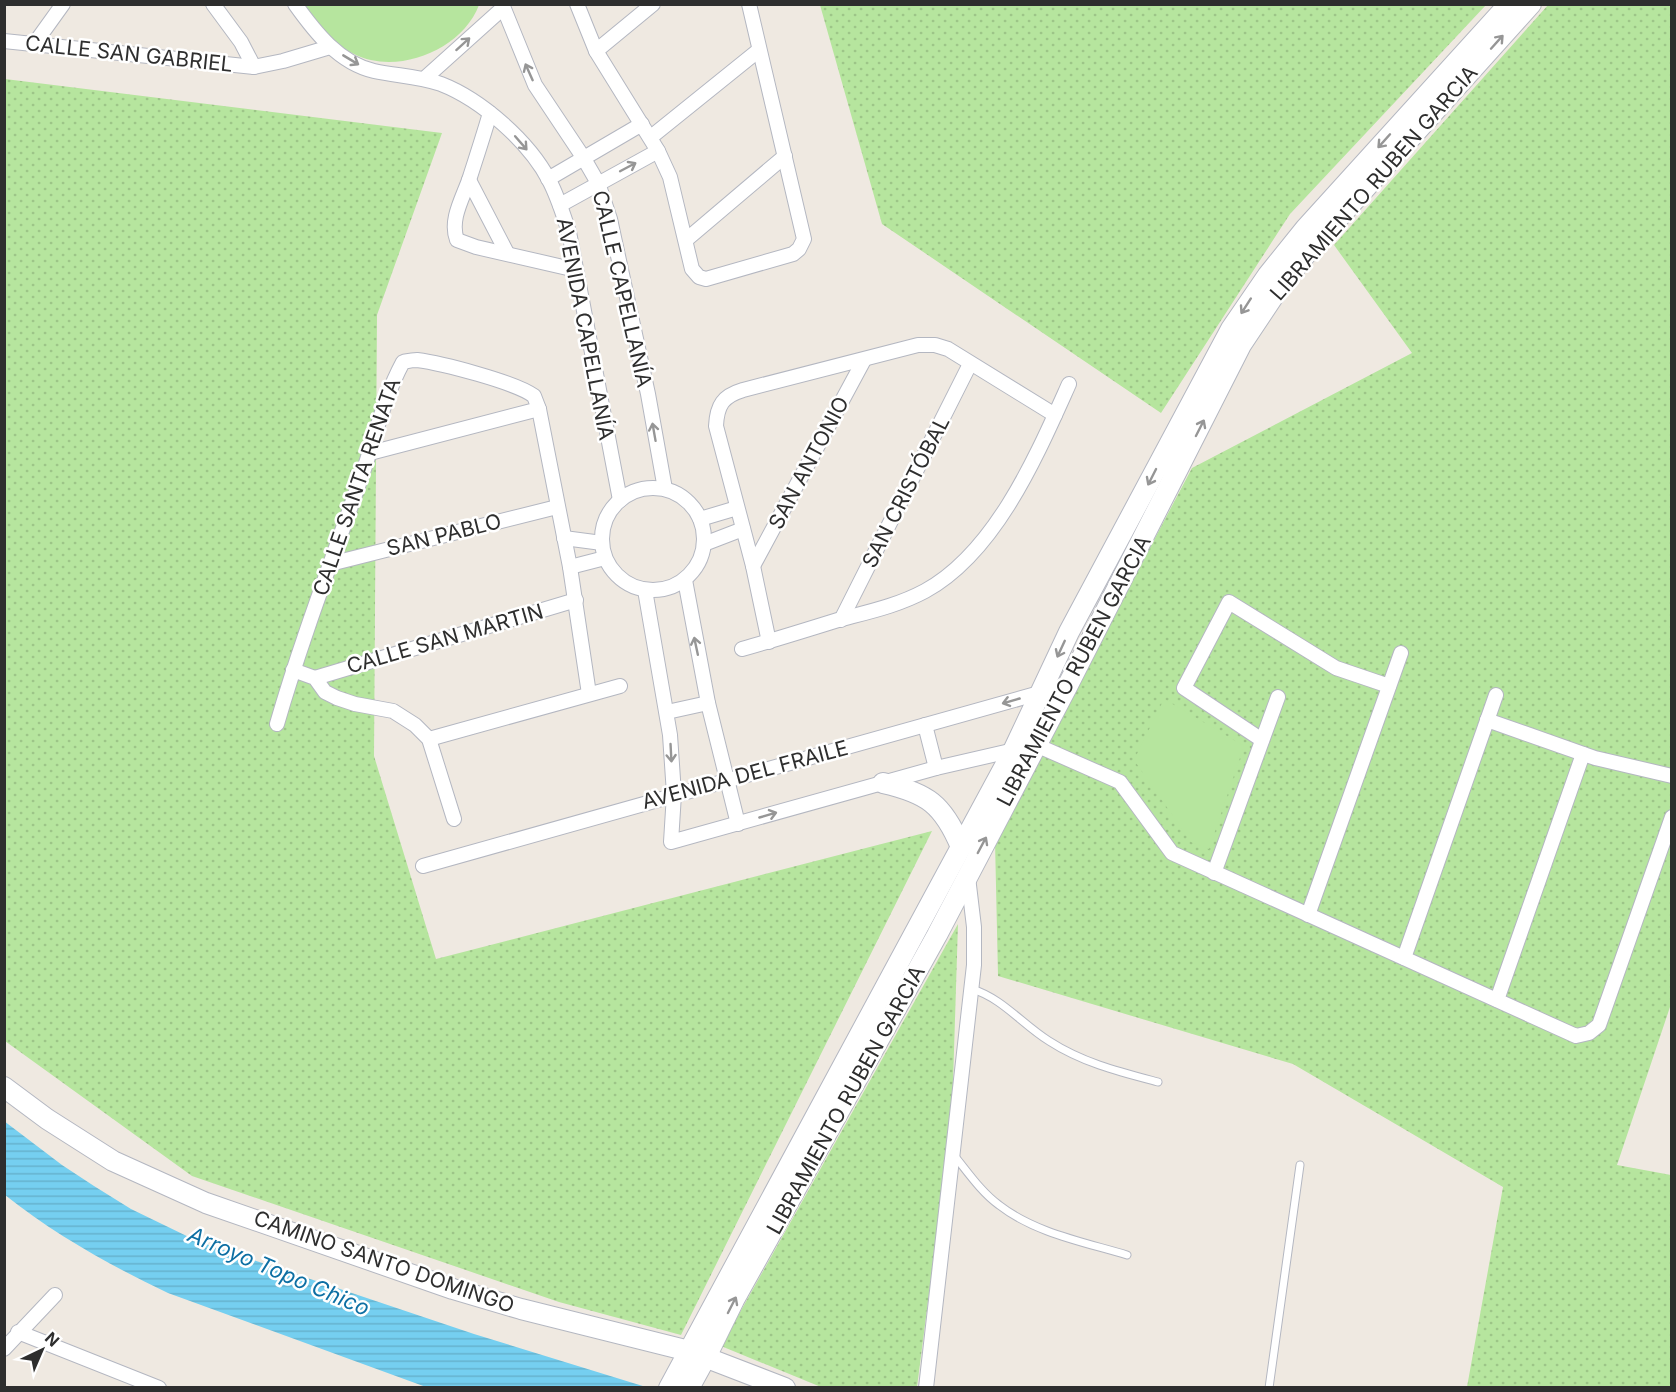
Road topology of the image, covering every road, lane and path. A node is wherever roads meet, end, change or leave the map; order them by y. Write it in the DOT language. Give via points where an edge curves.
graph roads {
  1 [pos="63,4"];
  2 [pos="213,4"];
  3 [pos="296,4"];
  4 [pos="576,4"];
  5 [pos="653,4"];
  6 [pos="749,4"];
  7 [pos="1509,4"];
  8 [pos="1531,4"];
  9 [pos="503,6"];
  10 [pos="4,40"];
  11 [pos="34,43"];
  12 [pos="330,47"];
  13 [pos="759,50"];
  14 [pos="596,51"];
  15 [pos="254,68"];
  16 [pos="424,79"];
  17 [pos="490,113"];
  18 [pos="642,124"];
  19 [pos="651,137"];
  20 [pos="658,151"];
  21 [pos="785,156"];
  22 [pos="583,157"];
  23 [pos="548,179"];
  24 [pos="469,180"];
  25 [pos="598,183"];
  26 [pos="560,205"];
  27 [pos="686,240"];
  28 [pos="507,253"];
  29 [pos="576,270"];
  30 [pos="864,360"];
  31 [pos="970,364"];
  32 [pos="1069,384"];
  33 [pos="539,409"];
  34 [pos="1055,415"];
  35 [pos="370,453"];
  36 [pos="665,489"];
  37 [pos="620,500"];
  38 [pos="557,507"];
  39 [pos="737,508"];
  40 [pos="700,519"];
  41 [pos="743,530"];
  42 [pos="564,538"];
  43 [pos="602,543"];
  44 [pos="704,544"];
  45 [pos="605,558"];
  46 [pos="330,564"];
  47 [pos="753,566"];
  48 [pos="570,567"];
  49 [pos="685,580"];
  50 [pos="645,590"];
  51 [pos="576,600"];
  52 [pos="841,620"];
  53 [pos="769,642"];
  54 [pos="742,649"];
  55 [pos="1401,653"];
  56 [pos="293,670"];
  57 [pos="315,678"];
  58 [pos="1068,685"];
  59 [pos="1389,686"];
  60 [pos="620,687"];
  61 [pos="1041,692"];
  62 [pos="589,694"];
  63 [pos="1496,694"];
  64 [pos="1278,697"];
  65 [pos="708,703"];
  66 [pos="667,712"];
  67 [pos="1487,720"];
  68 [pos="278,724"];
  69 [pos="925,725"];
  70 [pos="429,739"];
  71 [pos="1262,740"];
  72 [pos="1036,745"];
  73 [pos="1014,749"];
  74 [pos="1583,753"];
  75 [pos="936,768"];
  76 [pos="1671,776"];
  77 [pos="729,779"];
  78 [pos="883,783"];
  79 [pos="674,794"];
  80 [pos="1671,817"];
  81 [pos="454,819"];
  82 [pos="738,824"];
  83 [pos="961,847"];
  84 [pos="423,866"];
  85 [pos="1214,873"];
  86 [pos="968,874"];
  87 [pos="1308,915"];
  88 [pos="1404,958"];
  89 [pos="972,989"];
  90 [pos="1497,1000"];
  91 [pos="1158,1082"];
  92 [pos="4,1087"];
  93 [pos="953,1154"];
  94 [pos="1300,1165"];
  95 [pos="1127,1255"];
  96 [pos="55,1295"];
  97 [pos="18,1332"];
  98 [pos="4,1349"];
  99 [pos="690,1352"];
  100 [pos="682,1382"];
  101 [pos="159,1388"];
  102 [pos="785,1388"];
  103 [pos="926,1388"];
  104 [pos="1269,1388"];
  1 -- 11 [label="street"];
  2 -- 15 [label="street, CALLE SAN GABRIEL" via="241,42"];
  3 -- 12 [label="street, AVENIDA CAPELLANÍA"];
  4 -- 14 [label="street"];
  5 -- 14 [label="street"];
  6 -- 13 [label="street"];
  7 -- 61 [label="street, LIBRAMIENTO RUBEN GARCIA, one-way" via="1318,214 1248,303 1214,359"];
  58 -- 8 [label="street, LIBRAMIENTO RUBEN GARCIA, one-way" via="1230,366 1275,294 1306,254"];
  16 -- 9 [label="street, one-way"];
  22 -- 9 [label="street, CALLE CAPELLANÍA, one-way" via="535,85"];
  10 -- 11 [label="street, CALLE SAN GABRIEL"];
  11 -- 15 [label="street, CALLE SAN GABRIEL"];
  12 -- 15 [label="street, CALLE SAN GABRIEL"];
  12 -- 16 [label="street, AVENIDA CAPELLANÍA, one-way" via="372,71"];
  13 -- 19 [label="street"];
  13 -- 21 [label="street"];
  14 -- 18 [label="street"];
  16 -- 17 [label="street, AVENIDA CAPELLANÍA" via="443,85"];
  17 -- 23 [label="street, AVENIDA CAPELLANÍA, one-way" via="520,141"];
  17 -- 24 [label="street"];
  18 -- 19 [label="street"];
  18 -- 22 [label="street"];
  19 -- 20 [label="street"];
  25 -- 20 [label="street, one-way"];
  20 -- 27 [label="street" via="670,177"];
  21 -- 27 [label="street"];
  21 -- 27 [label="street" via="804,231 802,245 792,254 711,279 699,278 692,268"];
  22 -- 23 [label="street"];
  22 -- 25 [label="street, CALLE CAPELLANÍA"];
  23 -- 26 [label="street, AVENIDA CAPELLANÍA"];
  24 -- 28 [label="street"];
  24 -- 28 [label="street" via="459,203 457,240"];
  25 -- 26 [label="street"];
  36 -- 25 [label="street, CALLE CAPELLANÍA, one-way" via="618,255"];
  26 -- 29 [label="street, AVENIDA CAPELLANÍA"];
  28 -- 29 [label="street"];
  29 -- 37 [label="street, AVENIDA CAPELLANÍA"];
  30 -- 31 [label="street" via="918,345 935,345"];
  30 -- 39 [label="street" via="726,397 720,404 716,426"];
  30 -- 47 [label="street, SAN ANTONIO"];
  31 -- 34 [label="street"];
  31 -- 52 [label="street, SAN CRISTÓBAL"];
  32 -- 34 [label="street"];
  33 -- 35 [label="street"];
  33 -- 35 [label="street, CALLE SANTA RENATA" via="534,396 520,387 440,366 403,362 391,384"];
  33 -- 38 [label="street"];
  34 -- 52 [label="street" via="1018,487 972,554 926,590 894,606"];
  35 -- 46 [label="street, CALLE SANTA RENATA"];
  36 -- 37 [label="street" via="649,488"];
  36 -- 40 [label="street" via="680,495"];
  37 -- 43 [label="street" via="609,512"];
  38 -- 42 [label="street"];
  38 -- 46 [label="street, SAN PABLO"];
  39 -- 40 [label="street"];
  39 -- 41 [label="street"];
  40 -- 44 [label="street"];
  41 -- 44 [label="street"];
  41 -- 47 [label="street"];
  42 -- 43 [label="street"];
  42 -- 48 [label="street"];
  43 -- 45 [label="street"];
  44 -- 49 [label="street" via="698,564"];
  45 -- 48 [label="street"];
  45 -- 50 [label="street" via="628,584"];
  46 -- 56 [label="street, CALLE SANTA RENATA"];
  47 -- 53 [label="street"];
  48 -- 51 [label="street"];
  49 -- 50 [label="street" via="659,591"];
  65 -- 49 [label="street, one-way"];
  50 -- 66 [label="street"];
  51 -- 57 [label="street, CALLE SAN MARTIN"];
  51 -- 62 [label="street"];
  52 -- 53 [label="street"];
  53 -- 54 [label="street"];
  55 -- 59 [label="street"];
  56 -- 57 [label="street"];
  56 -- 68 [label="street, CALLE SANTA RENATA"];
  57 -- 70 [label="street" via="325,692 337,698 403,716"];
  58 -- 61 [label="street, AVENIDA DEL FRAILE"];
  58 -- 72 [label="street, LIBRAMIENTO RUBEN GARCIA"];
  59 -- 71 [label="street" via="1336,668 1228,602 1184,688"];
  59 -- 87 [label="street"];
  60 -- 62 [label="street"];
  61 -- 69 [label="street, AVENIDA DEL FRAILE, one-way"];
  61 -- 73 [label="street, LIBRAMIENTO RUBEN GARCIA"];
  62 -- 70 [label="street"];
  63 -- 67 [label="street"];
  64 -- 71 [label="street"];
  65 -- 66 [label="street"];
  65 -- 77 [label="street"];
  66 -- 79 [label="street, one-way"];
  67 -- 74 [label="street"];
  67 -- 88 [label="street"];
  69 -- 75 [label="street"];
  69 -- 77 [label="street, AVENIDA DEL FRAILE"];
  70 -- 81 [label="street"];
  71 -- 85 [label="street"];
  72 -- 73 [label="street, AVENIDA DEL FRAILE"];
  72 -- 85 [label="street" via="1120,782 1172,853"];
  86 -- 72 [label="street, LIBRAMIENTO RUBEN GARCIA, one-way"];
  73 -- 75 [label="street, AVENIDA DEL FRAILE"];
  73 -- 83 [label="street, LIBRAMIENTO RUBEN GARCIA"];
  74 -- 76 [label="street"];
  74 -- 90 [label="street"];
  75 -- 78 [label="street, AVENIDA DEL FRAILE"];
  77 -- 79 [label="street, AVENIDA DEL FRAILE"];
  77 -- 82 [label="street"];
  82 -- 78 [label="street, AVENIDA DEL FRAILE, one-way"];
  78 -- 83 [label="street" via="924,796 946,817"];
  79 -- 82 [label="street, AVENIDA DEL FRAILE" via="671,842"];
  79 -- 84 [label="street, AVENIDA DEL FRAILE"];
  80 -- 90 [label="street" via="1599,1025 1576,1036"];
  83 -- 99 [label="street, LIBRAMIENTO RUBEN GARCIA"];
  85 -- 87 [label="street"];
  86 -- 89 [label="street" via="974,937"];
  99 -- 86 [label="street, LIBRAMIENTO RUBEN GARCIA, one-way" via="734,1300"];
  87 -- 88 [label="street"];
  88 -- 90 [label="street"];
  89 -- 91 [label="lane" via="993,999 1069,1053 1106,1069"];
  89 -- 93 [label="street"];
  92 -- 99 [label="street, CAMINO SANTO DOMINGO" via="112,1161 206,1203 453,1289"];
  93 -- 95 [label="lane" via="997,1204 1017,1218"];
  93 -- 103 [label="street"];
  94 -- 104 [label="lane"];
  96 -- 97 [label="street"];
  97 -- 98 [label="street"];
  97 -- 101 [label="street"];
  99 -- 100 [label="street, LIBRAMIENTO RUBEN GARCIA"];
  99 -- 102 [label="street, CAMINO SANTO DOMINGO"];
}
